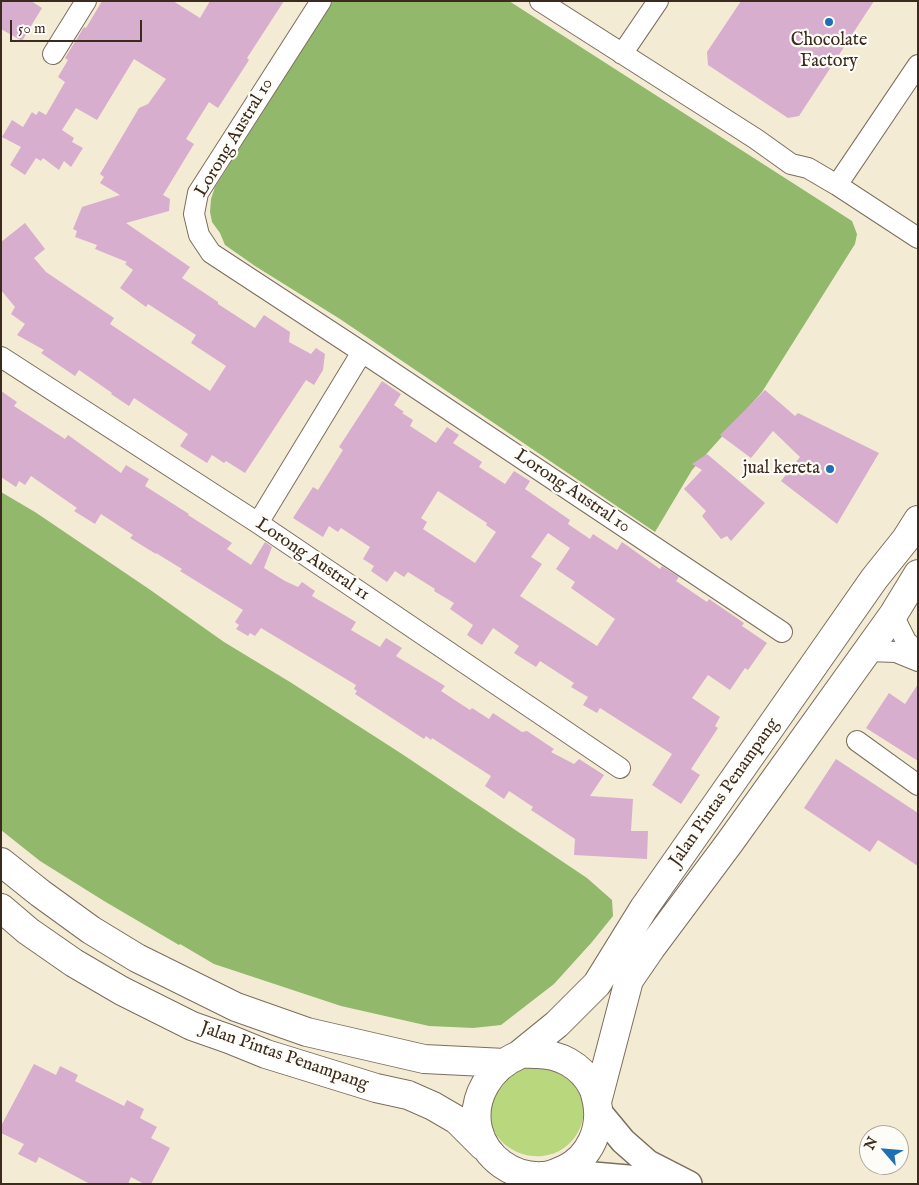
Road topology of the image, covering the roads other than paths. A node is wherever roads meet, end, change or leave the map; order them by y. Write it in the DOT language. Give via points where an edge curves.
graph roads {
  1 [pos="86,1"];
  2 [pos="321,1"];
  3 [pos="540,1"];
  4 [pos="658,1"];
  5 [pos="52,54"];
  6 [pos="622,54"];
  7 [pos="918,65"];
  8 [pos="837,185"];
  9 [pos="918,238"];
  10 [pos="362,352"];
  11 [pos="1,357"];
  12 [pos="258,523"];
  13 [pos="914,533"];
  14 [pos="918,574"];
  15 [pos="893,615"];
  16 [pos="782,632"];
  17 [pos="868,651"];
  18 [pos="918,653"];
  19 [pos="918,661"];
  20 [pos="857,741"];
  21 [pos="620,768"];
  22 [pos="918,785"];
  23 [pos="1,862"];
  24 [pos="1,908"];
  25 [pos="1,925"];
  26 [pos="28,931"];
  27 [pos="512,1058"];
  28 [pos="598,1107"];
  29 [pos="506,1169"];
  30 [pos="554,1177"];
  31 [pos="653,1184"];
  32 [pos="690,1184"];
  1 -- 5 [label="street"];
  2 -- 10 [label="street, Lorong Austral 10" via="198,192 194,214 198,235 211,253"];
  3 -- 6 [label="street"];
  4 -- 6 [label="street"];
  6 -- 8 [label="street" via="791,164 808,168"];
  7 -- 8 [label="street"];
  8 -- 9 [label="street"];
  10 -- 12 [label="street"];
  10 -- 16 [label="street, Lorong Austral 10"];
  11 -- 12 [label="street, Lorong Austral 11"];
  12 -- 21 [label="street, Lorong Austral 11"];
  13 -- 27 [label="main road, Jalan Pintas Penampang" via="874,579 644,908 597,984 557,1024"];
  14 -- 15 [label="main road, Jalan Pintas Penampang"];
  15 -- 17 [label="main road, Jalan Pintas Penampang"];
  15 -- 18 [label="street" via="906,640"];
  17 -- 19 [label="street" via="896,652"];
  17 -- 28 [label="main road, Jalan Pintas Penampang" via="629,980"];
  20 -- 22 [label="street"];
  23 -- 27 [label="main road, Jalan Pintas Penampang" via="91,930 137,958 236,1007 307,1032 424,1059"];
  24 -- 26 [label="main road, Jalan Pintas Penampang"];
  25 -- 26 [label="street" via="17,934"];
  26 -- 29 [label="main road, Jalan Pintas Penampang" via="122,991 192,1026 266,1054 408,1095 433,1106 457,1120"];
  27 -- 28 [label="main road" via="542,1054 566,1060 586,1076"];
  27 -- 29 [label="main road" via="487,1081 477,1105 476,1117 483,1142"];
  28 -- 30 [label="main road" via="598,1124 588,1148"];
  28 -- 32 [label="street" via="624,1141 648,1163"];
  29 -- 30 [label="main road"];
  30 -- 31 [label="street" via="628,1178"];
}
